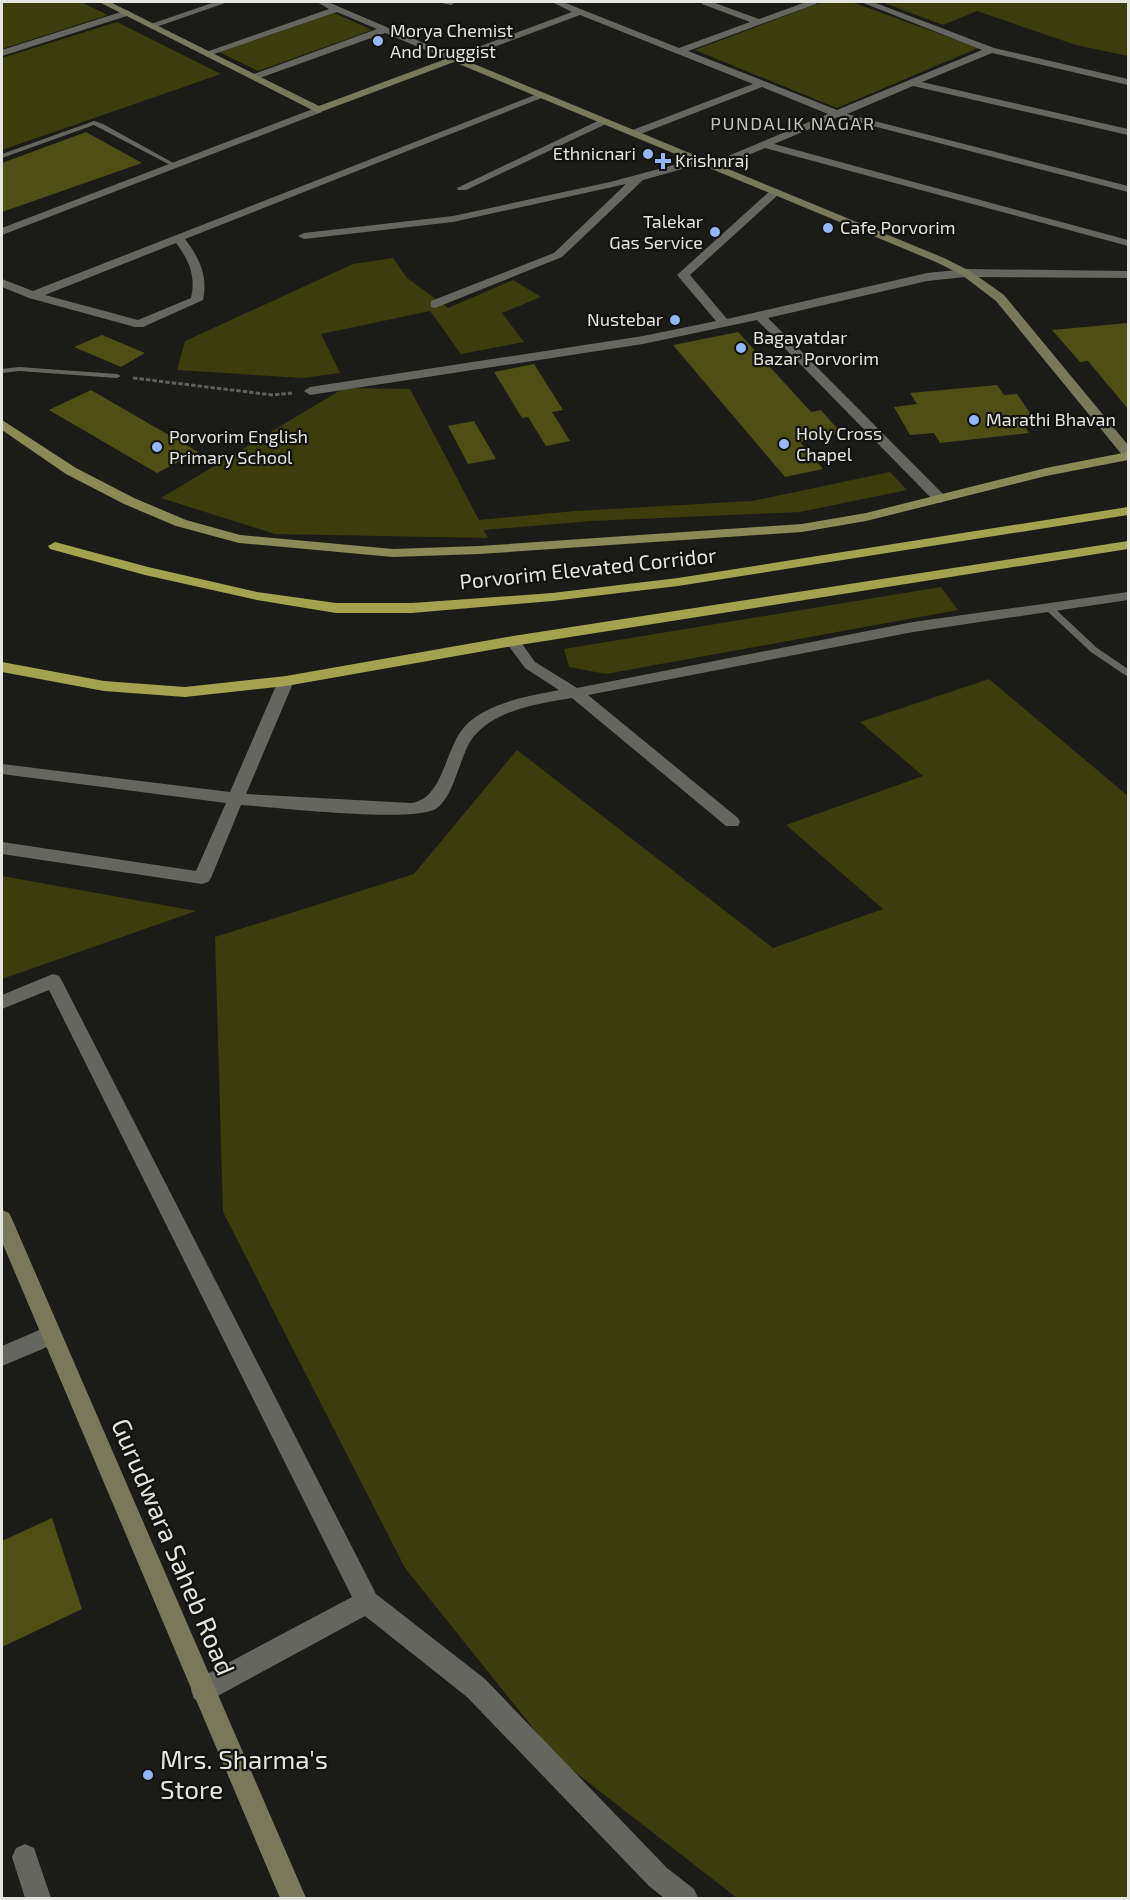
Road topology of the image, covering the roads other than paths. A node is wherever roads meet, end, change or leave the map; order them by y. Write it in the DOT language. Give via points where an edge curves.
graph roads {
  1 [pos="104,2"];
  2 [pos="223,2"];
  3 [pos="321,2"];
  4 [pos="442,2"];
  5 [pos="451,2"];
  6 [pos="556,2"];
  7 [pos="705,2"];
  8 [pos="813,2"];
  9 [pos="866,2"];
  10 [pos="337,9"];
  11 [pos="580,12"];
  12 [pos="127,13"];
  13 [pos="759,22"];
  14 [pos="153,25"];
  15 [pos="386,29"];
  16 [pos="992,50"];
  17 [pos="679,51"];
  18 [pos="2,53"];
  19 [pos="208,53"];
  20 [pos="454,59"];
  21 [pos="254,77"];
  22 [pos="1128,82"];
  23 [pos="912,83"];
  24 [pos="759,85"];
  25 [pos="544,95"];
  26 [pos="318,110"];
  27 [pos="837,114"];
  28 [pos="604,121"];
  29 [pos="1128,132"];
  30 [pos="634,133"];
  31 [pos="765,145"];
  32 [pos="2,156"];
  33 [pos="700,161"];
  34 [pos="174,165"];
  35 [pos="713,166"];
  36 [pos="639,177"];
  37 [pos="462,188"];
  38 [pos="1128,189"];
  39 [pos="775,192"];
  40 [pos="2,232"];
  41 [pos="304,236"];
  42 [pos="179,239"];
  43 [pos="1128,243"];
  44 [pos="1128,269"];
  45 [pos="966,273"];
  46 [pos="1128,275"];
  47 [pos="2,283"];
  48 [pos="33,295"];
  49 [pos="435,304"];
  50 [pos="760,316"];
  51 [pos="724,324"];
  52 [pos="2,371"];
  53 [pos="117,376"];
  54 [pos="310,391"];
  55 [pos="2,424"];
  56 [pos="1128,455"];
  57 [pos="940,499"];
  58 [pos="1128,511"];
  59 [pos="1128,545"];
  60 [pos="55,546"];
  61 [pos="1128,596"];
  62 [pos="1049,608"];
  63 [pos="513,640"];
  64 [pos="2,667"];
  65 [pos="1128,673"];
  66 [pos="286,681"];
  67 [pos="575,693"];
  68 [pos="2,769"];
  69 [pos="238,799"];
  70 [pos="732,822"];
  71 [pos="2,848"];
  72 [pos="2,1002"];
  73 [pos="2,1219"];
  74 [pos="51,1335"];
  75 [pos="2,1356"];
  76 [pos="367,1602"];
  77 [pos="203,1690"];
  78 [pos="25,1857"];
  79 [pos="38,1899"];
  80 [pos="293,1899"];
  81 [pos="685,1899"];
  1 -- 12 [label="street"];
  2 -- 14 [label="street"];
  3 -- 10 [label="street"];
  4 -- 5 [label="street"];
  6 -- 11 [label="street"];
  7 -- 13 [label="street"];
  8 -- 13 [label="street"];
  9 -- 16 [label="street"];
  10 -- 15 [label="street"];
  10 -- 19 [label="street"];
  11 -- 17 [label="street"];
  11 -- 20 [label="street"];
  12 -- 14 [label="street"];
  12 -- 18 [label="street"];
  13 -- 17 [label="street"];
  14 -- 19 [label="street"];
  15 -- 20 [label="street"];
  15 -- 21 [label="street"];
  16 -- 22 [label="street"];
  16 -- 23 [label="street"];
  17 -- 24 [label="street"];
  19 -- 21 [label="street"];
  20 -- 25 [label="street"];
  20 -- 26 [label="street"];
  21 -- 26 [label="street"];
  23 -- 27 [label="street"];
  23 -- 29 [label="street"];
  24 -- 27 [label="street"];
  24 -- 30 [label="street"];
  25 -- 28 [label="street"];
  25 -- 42 [label="street"];
  26 -- 34 [label="street"];
  27 -- 31 [label="street"];
  27 -- 38 [label="street"];
  28 -- 30 [label="street"];
  28 -- 37 [label="street"];
  30 -- 33 [label="street"];
  31 -- 35 [label="street"];
  31 -- 43 [label="street"];
  32 -- 34 [label="lane" via="94,123"];
  33 -- 35 [label="street"];
  33 -- 36 [label="street"];
  34 -- 40 [label="street"];
  35 -- 39 [label="street"];
  36 -- 41 [label="street" via="453,219"];
  36 -- 49 [label="street" via="558,255"];
  39 -- 45 [label="street"];
  39 -- 51 [label="street" via="683,275"];
  42 -- 48 [label="street"];
  42 -- 48 [label="street" via="194,258 201,285 197,300 139,324"];
  44 -- 46 [label="street"];
  45 -- 46 [label="street"];
  45 -- 50 [label="street" via="927,277"];
  45 -- 56 [label="street" via="1000,298"];
  47 -- 48 [label="street"];
  50 -- 51 [label="street"];
  50 -- 57 [label="street"];
  51 -- 54 [label="street"];
  52 -- 53 [label="lane"];
  55 -- 57 [label="main road" via="71,471 181,523 239,539 314,547 393,553 739,534 866,517"];
  56 -- 57 [label="main road"];
  58 -- 60 [label="highway, Porvorim Elevated Corridor" via="678,582 412,608 336,608 257,596 145,572"];
  59 -- 63 [label="highway"];
  61 -- 62 [label="street"];
  62 -- 65 [label="lane" via="1094,650"];
  62 -- 67 [label="street" via="913,627"];
  63 -- 66 [label="highway"];
  63 -- 67 [label="street" via="530,665"];
  64 -- 66 [label="highway" via="104,686 185,692"];
  66 -- 69 [label="street"];
  67 -- 69 [label="street" via="536,699 473,726 458,744 441,792 431,804 399,810"];
  67 -- 70 [label="street"];
  68 -- 69 [label="street"];
  69 -- 71 [label="street" via="202,878"];
  72 -- 76 [label="street" via="53,981"];
  73 -- 74 [label="street, Gurudwara Saheb Road"];
  74 -- 75 [label="street"];
  74 -- 77 [label="street, Gurudwara Saheb Road"];
  76 -- 77 [label="street"];
  76 -- 81 [label="street" via="476,1688 658,1877"];
  77 -- 80 [label="street, Gurudwara Saheb Road"];
  78 -- 79 [label="street"];
}
